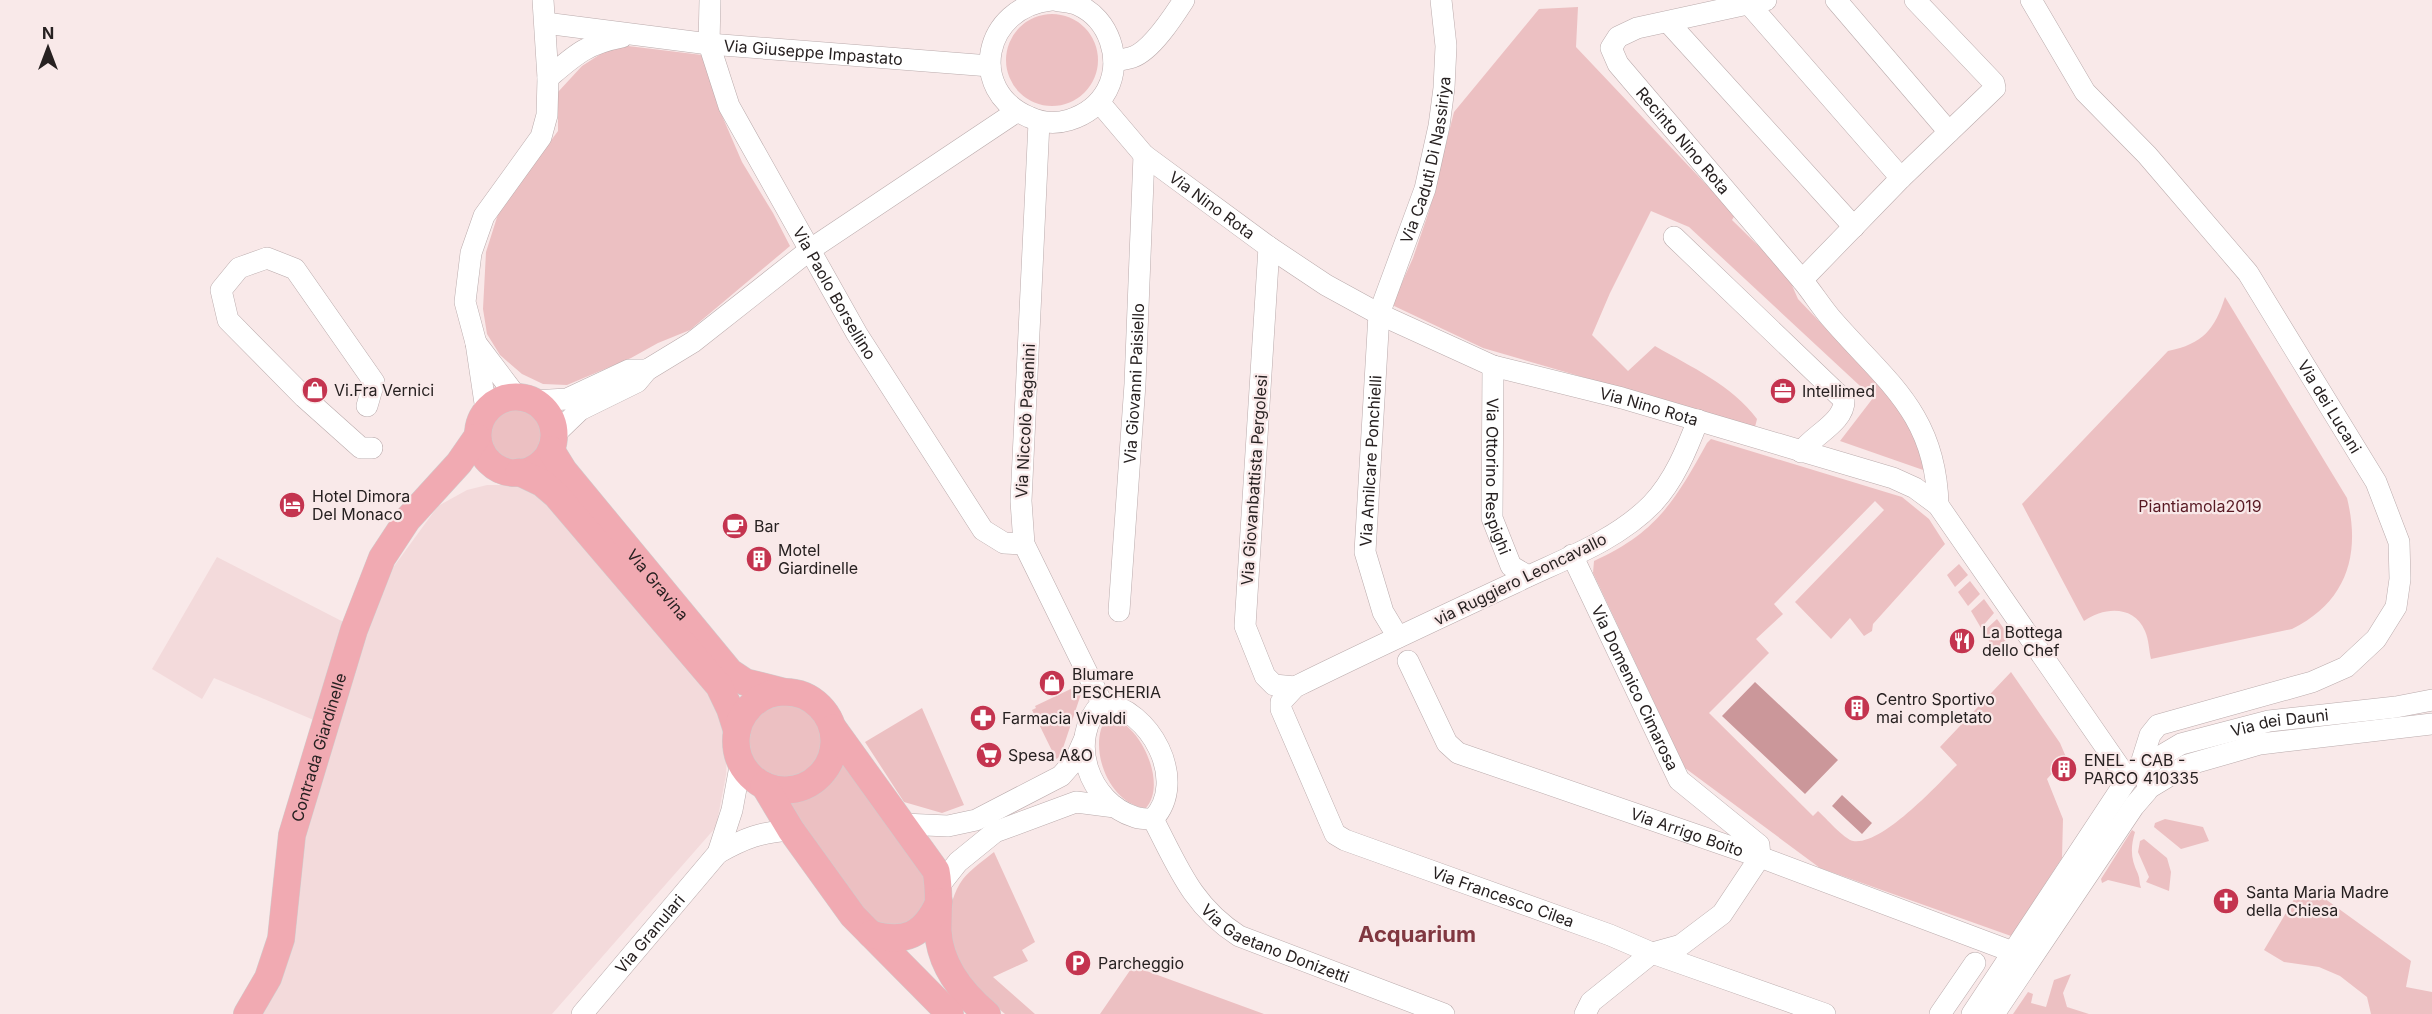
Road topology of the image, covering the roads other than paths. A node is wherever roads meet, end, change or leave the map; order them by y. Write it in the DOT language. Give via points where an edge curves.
graph roads {
  1 [pos="543,0"];
  2 [pos="710,0"];
  3 [pos="1053,0"];
  4 [pos="1184,0"];
  5 [pos="1441,0"];
  6 [pos="1836,0"];
  7 [pos="1915,0"];
  8 [pos="2031,0"];
  9 [pos="1077,2"];
  10 [pos="1757,2"];
  11 [pos="1668,22"];
  12 [pos="545,23"];
  13 [pos="635,34"];
  14 [pos="709,44"];
  15 [pos="1114,61"];
  16 [pos="990,66"];
  17 [pos="548,78"];
  18 [pos="1099,102"];
  19 [pos="1016,112"];
  20 [pos="1039,122"];
  21 [pos="1949,132"];
  22 [pos="1144,155"];
  23 [pos="1901,178"];
  24 [pos="1854,227"];
  25 [pos="1674,237"];
  26 [pos="1269,247"];
  27 [pos="811,249"];
  28 [pos="1802,280"];
  29 [pos="1379,314"];
  30 [pos="1493,366"];
  31 [pos="488,369"];
  32 [pos="647,370"];
  33 [pos="524,399"];
  34 [pos="367,406"];
  35 [pos="486,410"];
  36 [pos="1698,420"];
  37 [pos="477,437"];
  38 [pos="552,442"];
  39 [pos="372,448"];
  40 [pos="1801,452"];
  41 [pos="510,471"];
  42 [pos="431,495"];
  43 [pos="1938,505"];
  44 [pos="1024,544"];
  45 [pos="1572,555"];
  46 [pos="1528,576"];
  47 [pos="1119,611"];
  48 [pos="1398,637"];
  49 [pos="1408,661"];
  50 [pos="1295,687"];
  51 [pos="785,692"];
  52 [pos="2432,700"];
  53 [pos="1102,703"];
  54 [pos="2397,717"];
  55 [pos="2432,724"];
  56 [pos="833,728"];
  57 [pos="737,731"];
  58 [pos="2150,735"];
  59 [pos="1085,739"];
  60 [pos="2167,752"];
  61 [pos="741,762"];
  62 [pos="2137,784"];
  63 [pos="764,785"];
  64 [pos="1114,807"];
  65 [pos="1153,819"];
  66 [pos="903,824"];
  67 [pos="791,830"];
  68 [pos="718,854"];
  69 [pos="1760,857"];
  70 [pos="939,894"];
  71 [pos="871,934"];
  72 [pos="2013,952"];
  73 [pos="1652,953"];
  74 [pos="1975,963"];
  75 [pos="2008,976"];
  76 [pos="247,1014"];
  77 [pos="582,1014"];
  78 [pos="950,1014"];
  79 [pos="987,1014"];
  80 [pos="1444,1014"];
  81 [pos="1585,1014"];
  82 [pos="1825,1014"];
  83 [pos="1940,1014"];
  84 [pos="1972,1014"];
  85 [pos="1994,1014"];
  1 -- 12 [label="street"];
  2 -- 14 [label="street, Via Paolo Borsellino"];
  3 -- 9 [label="street"];
  3 -- 16 [label="street" via="1021,8 1007,19 992,49"];
  4 -- 15 [label="street" via="1144,50 1134,57"];
  5 -- 29 [label="street, Via Caduti Di Nassiriya" via="1446,46 1439,126 1425,189"];
  6 -- 21 [label="street"];
  7 -- 21 [label="street" via="1994,83 1989,95"];
  8 -- 58 [label="street, Via dei Lucani" via="2085,92 2147,155 2248,273 2376,482 2399,542 2396,607 2376,639 2346,667 2312,682 2158,725"];
  9 -- 15 [label="street" via="1100,21 1110,40"];
  10 -- 11 [label="street, Recinto Nino Rota"];
  10 -- 23 [label="street, Recinto Nino Rota"];
  11 -- 24 [label="street"];
  11 -- 28 [label="street, Recinto Nino Rota" via="1637,27 1618,37 1611,48 1618,64"];
  12 -- 13 [label="street, Via Giuseppe Impastato"];
  12 -- 17 [label="street"];
  13 -- 14 [label="street, Via Giuseppe Impastato"];
  13 -- 17 [label="street, Via Giuseppe Impastato" via="597,42"];
  14 -- 16 [label="street, Via Giuseppe Impastato"];
  14 -- 27 [label="street, Via Paolo Borsellino" via="729,106"];
  15 -- 18 [label="street" via="1113,76"];
  16 -- 19 [label="street" via="994,84"];
  17 -- 31 [label="street" via="542,137 484,216 471,253 465,302"];
  18 -- 20 [label="street" via="1082,116 1061,123"];
  18 -- 22 [label="street, Via Nino Rota"];
  19 -- 20 [label="street"];
  19 -- 27 [label="street"];
  20 -- 44 [label="street, Via Niccolò Paganini" via="1021,501"];
  21 -- 23 [label="street"];
  22 -- 26 [label="street, Via Nino Rota"];
  22 -- 47 [label="street, Via Giovanni Paisiello" via="1136,384"];
  23 -- 24 [label="street"];
  24 -- 28 [label="street"];
  25 -- 40 [label="street" via="1844,400 1837,419"];
  26 -- 29 [label="street, Via Nino Rota"];
  26 -- 50 [label="street, Via Giovanbattista Pergolesi" via="1245,626 1265,676 1274,685"];
  27 -- 32 [label="street" via="693,342"];
  27 -- 44 [label="street, Via Paolo Borsellino" via="857,334 983,530 1005,543"];
  28 -- 43 [label="street, Recinto Nino Rota" via="1830,317 1897,389 1917,419 1937,483"];
  29 -- 30 [label="street, Via Nino Rota"];
  29 -- 48 [label="street, Via Amilcare Ponchielli" via="1365,552 1383,612"];
  30 -- 36 [label="street, Via Nino Rota"];
  30 -- 46 [label="street, Via Ottorino Respighi" via="1492,518 1511,566"];
  31 -- 33 [label="street"];
  31 -- 35 [label="street"];
  32 -- 33 [label="street" via="629,370 567,399"];
  32 -- 38 [label="street" via="637,382 580,410"];
  33 -- 35 [label="main road" via="505,398"];
  33 -- 38 [label="main road" via="549,415"];
  34 -- 39 [label="street" via="374,382 295,269 267,258 239,268 221,290 228,320 325,417 361,448"];
  35 -- 37 [label="main road"];
  36 -- 40 [label="street, Via Nino Rota"];
  36 -- 45 [label="street, via Ruggiero Leoncavallo" via="1686,453 1653,503 1625,527"];
  37 -- 41 [label="main road" via="485,457"];
  37 -- 42 [label="main road, Contrada Giardinelle"];
  38 -- 41 [label="main road" via="538,465"];
  38 -- 51 [label="main road, Via Gravina" via="564,471 730,672 745,682"];
  40 -- 43 [label="street, Via Nino Rota" via="1893,478"];
  41 -- 42 [label="main road, Contrada Giardinelle" via="470,478"];
  41 -- 57 [label="main road, Via Gravina" via="542,483 556,495 718,686"];
  42 -- 76 [label="main road, Contrada Giardinelle" via="407,520 382,558 354,630 292,835 281,939 268,978"];
  43 -- 62 [label="street, Via Nino Rota"];
  44 -- 53 [label="street, Via Niccolò Paganini"];
  45 -- 46 [label="street, via Ruggiero Leoncavallo"];
  45 -- 69 [label="street, Via Domenico Cimarosa" via="1679,780 1759,845"];
  46 -- 48 [label="street, via Ruggiero Leoncavallo"];
  48 -- 50 [label="street, via Ruggiero Leoncavallo"];
  49 -- 69 [label="street, Via Arrigo Boito" via="1447,743 1458,753"];
  50 -- 73 [label="street, Via Francesco Cilea" via="1281,702 1281,709 1335,834"];
  51 -- 56 [label="main road" via="804,696 820,706"];
  51 -- 57 [label="main road" via="754,703"];
  52 -- 54 [label="street, Via dei Dauni"];
  53 -- 59 [label="street" via="1092,713"];
  53 -- 65 [label="street" via="1125,710 1150,733 1160,751 1168,783 1167,798"];
  54 -- 55 [label="street, Via dei Dauni"];
  54 -- 60 [label="street, Via dei Dauni" via="2269,720 2181,744"];
  54 -- 62 [label="street, Via dei Dauni" via="2260,744"];
  56 -- 63 [label="main road" via="831,759 811,783 780,790"];
  56 -- 66 [label="main road"];
  57 -- 61 [label="main road" via="736,747"];
  58 -- 60 [label="street" via="2153,746"];
  58 -- 62 [label="street"];
  59 -- 64 [label="street" via="1087,768 1099,794"];
  59 -- 66 [label="street" via="1075,760 1061,776 976,820 948,826"];
  60 -- 62 [label="street, Via dei Dauni"];
  61 -- 63 [label="main road"];
  61 -- 68 [label="street"];
  62 -- 72 [label="street, Via dei Dauni" via="2116,796"];
  62 -- 75 [label="street, Via dei Dauni" via="2134,806"];
  63 -- 67 [label="main road"];
  64 -- 65 [label="street" via="1135,818"];
  64 -- 70 [label="street" via="1076,802 995,832 958,862"];
  65 -- 80 [label="street, Via Gaetano Donizetti" via="1191,891 1219,923 1239,936"];
  66 -- 70 [label="main road" via="936,871"];
  67 -- 68 [label="street" via="765,832"];
  67 -- 71 [label="main road" via="853,916"];
  68 -- 77 [label="street, Via Granulari"];
  69 -- 72 [label="street, Via Arrigo Boito"];
  69 -- 73 [label="street" via="1722,914 1681,945"];
  70 -- 71 [label="main road" via="931,920 918,932 901,938"];
  70 -- 79 [label="main road" via="941,953 951,974"];
  71 -- 78 [label="main road"];
  72 -- 75 [label="street, Via dei Dauni"];
  73 -- 81 [label="street" via="1591,1002"];
  73 -- 82 [label="street, Via Francesco Cilea"];
  74 -- 83 [label="street"];
  75 -- 84 [label="street, Via dei Dauni"];
  75 -- 85 [label="street, Via dei Dauni"];
}
